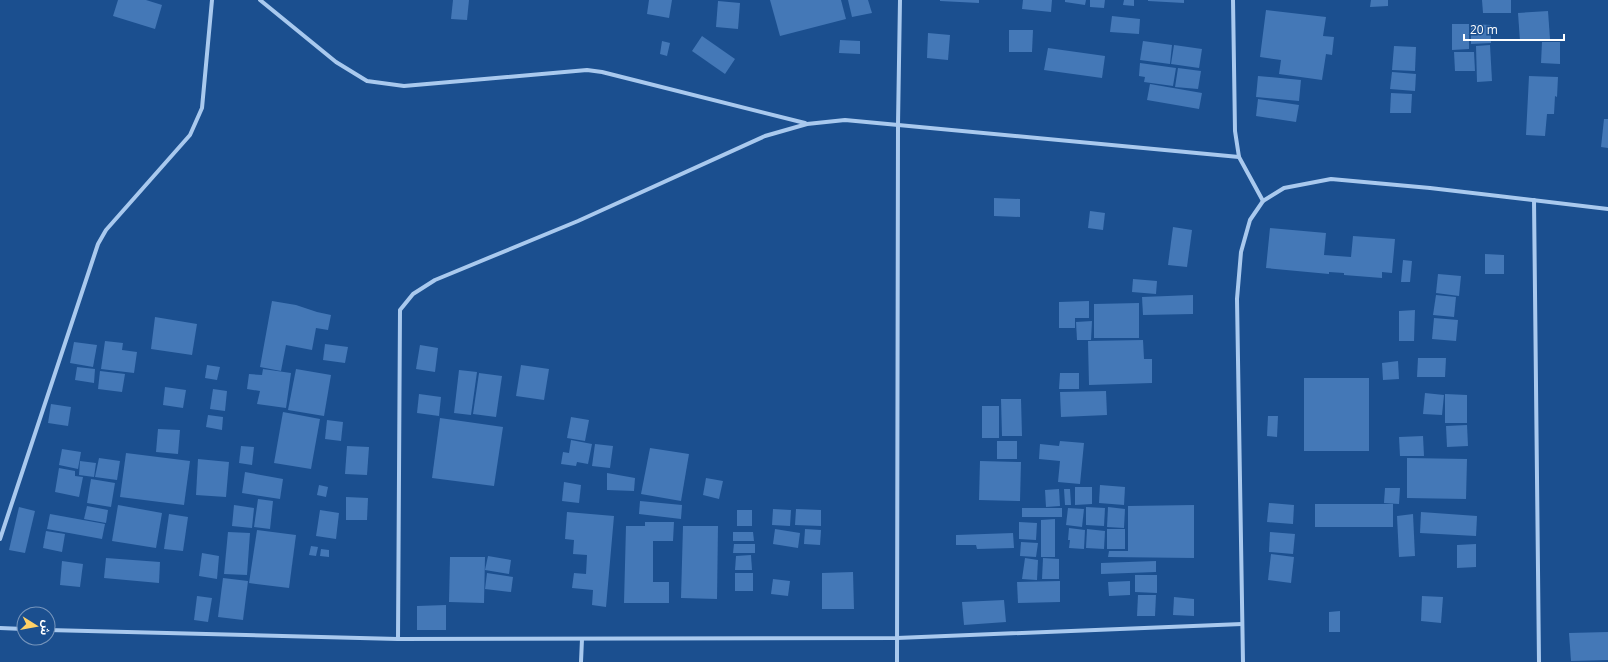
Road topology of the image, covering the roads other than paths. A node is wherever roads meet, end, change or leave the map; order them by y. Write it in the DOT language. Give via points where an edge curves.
graph roads {
  1 [pos="212,0"];
  2 [pos="260,0"];
  3 [pos="900,0"];
  4 [pos="1233,0"];
  5 [pos="807,124"];
  6 [pos="898,124"];
  7 [pos="1239,157"];
  8 [pos="1534,200"];
  9 [pos="1262,201"];
  10 [pos="1608,209"];
  11 [pos="0,539"];
  12 [pos="1242,624"];
  13 [pos="0,628"];
  14 [pos="16,629"];
  15 [pos="56,630"];
  16 [pos="897,638"];
  17 [pos="398,639"];
  18 [pos="582,639"];
  19 [pos="581,662"];
  20 [pos="897,662"];
  21 [pos="1243,662"];
  22 [pos="1539,662"];
  1 -- 11 [label="street" via="202,108 190,135 106,230 98,244"];
  2 -- 5 [label="street" via="336,62 367,81 404,86 587,70"];
  3 -- 6 [label="street"];
  4 -- 7 [label="street" via="1235,131"];
  5 -- 6 [label="street" via="845,120"];
  5 -- 17 [label="street" via="765,136 578,221 435,280 413,294 400,310"];
  6 -- 7 [label="street"];
  6 -- 16 [label="street"];
  7 -- 9 [label="street"];
  8 -- 9 [label="street" via="1331,179 1284,188"];
  8 -- 10 [label="street"];
  8 -- 22 [label="street"];
  9 -- 12 [label="street" via="1250,220 1241,252 1237,299"];
  12 -- 16 [label="street"];
  12 -- 21 [label="street"];
  13 -- 14 [label="street"];
  15 -- 17 [label="street"];
  16 -- 18 [label="street"];
  16 -- 20 [label="street"];
  17 -- 18 [label="street"];
  18 -- 19 [label="street"];
}
